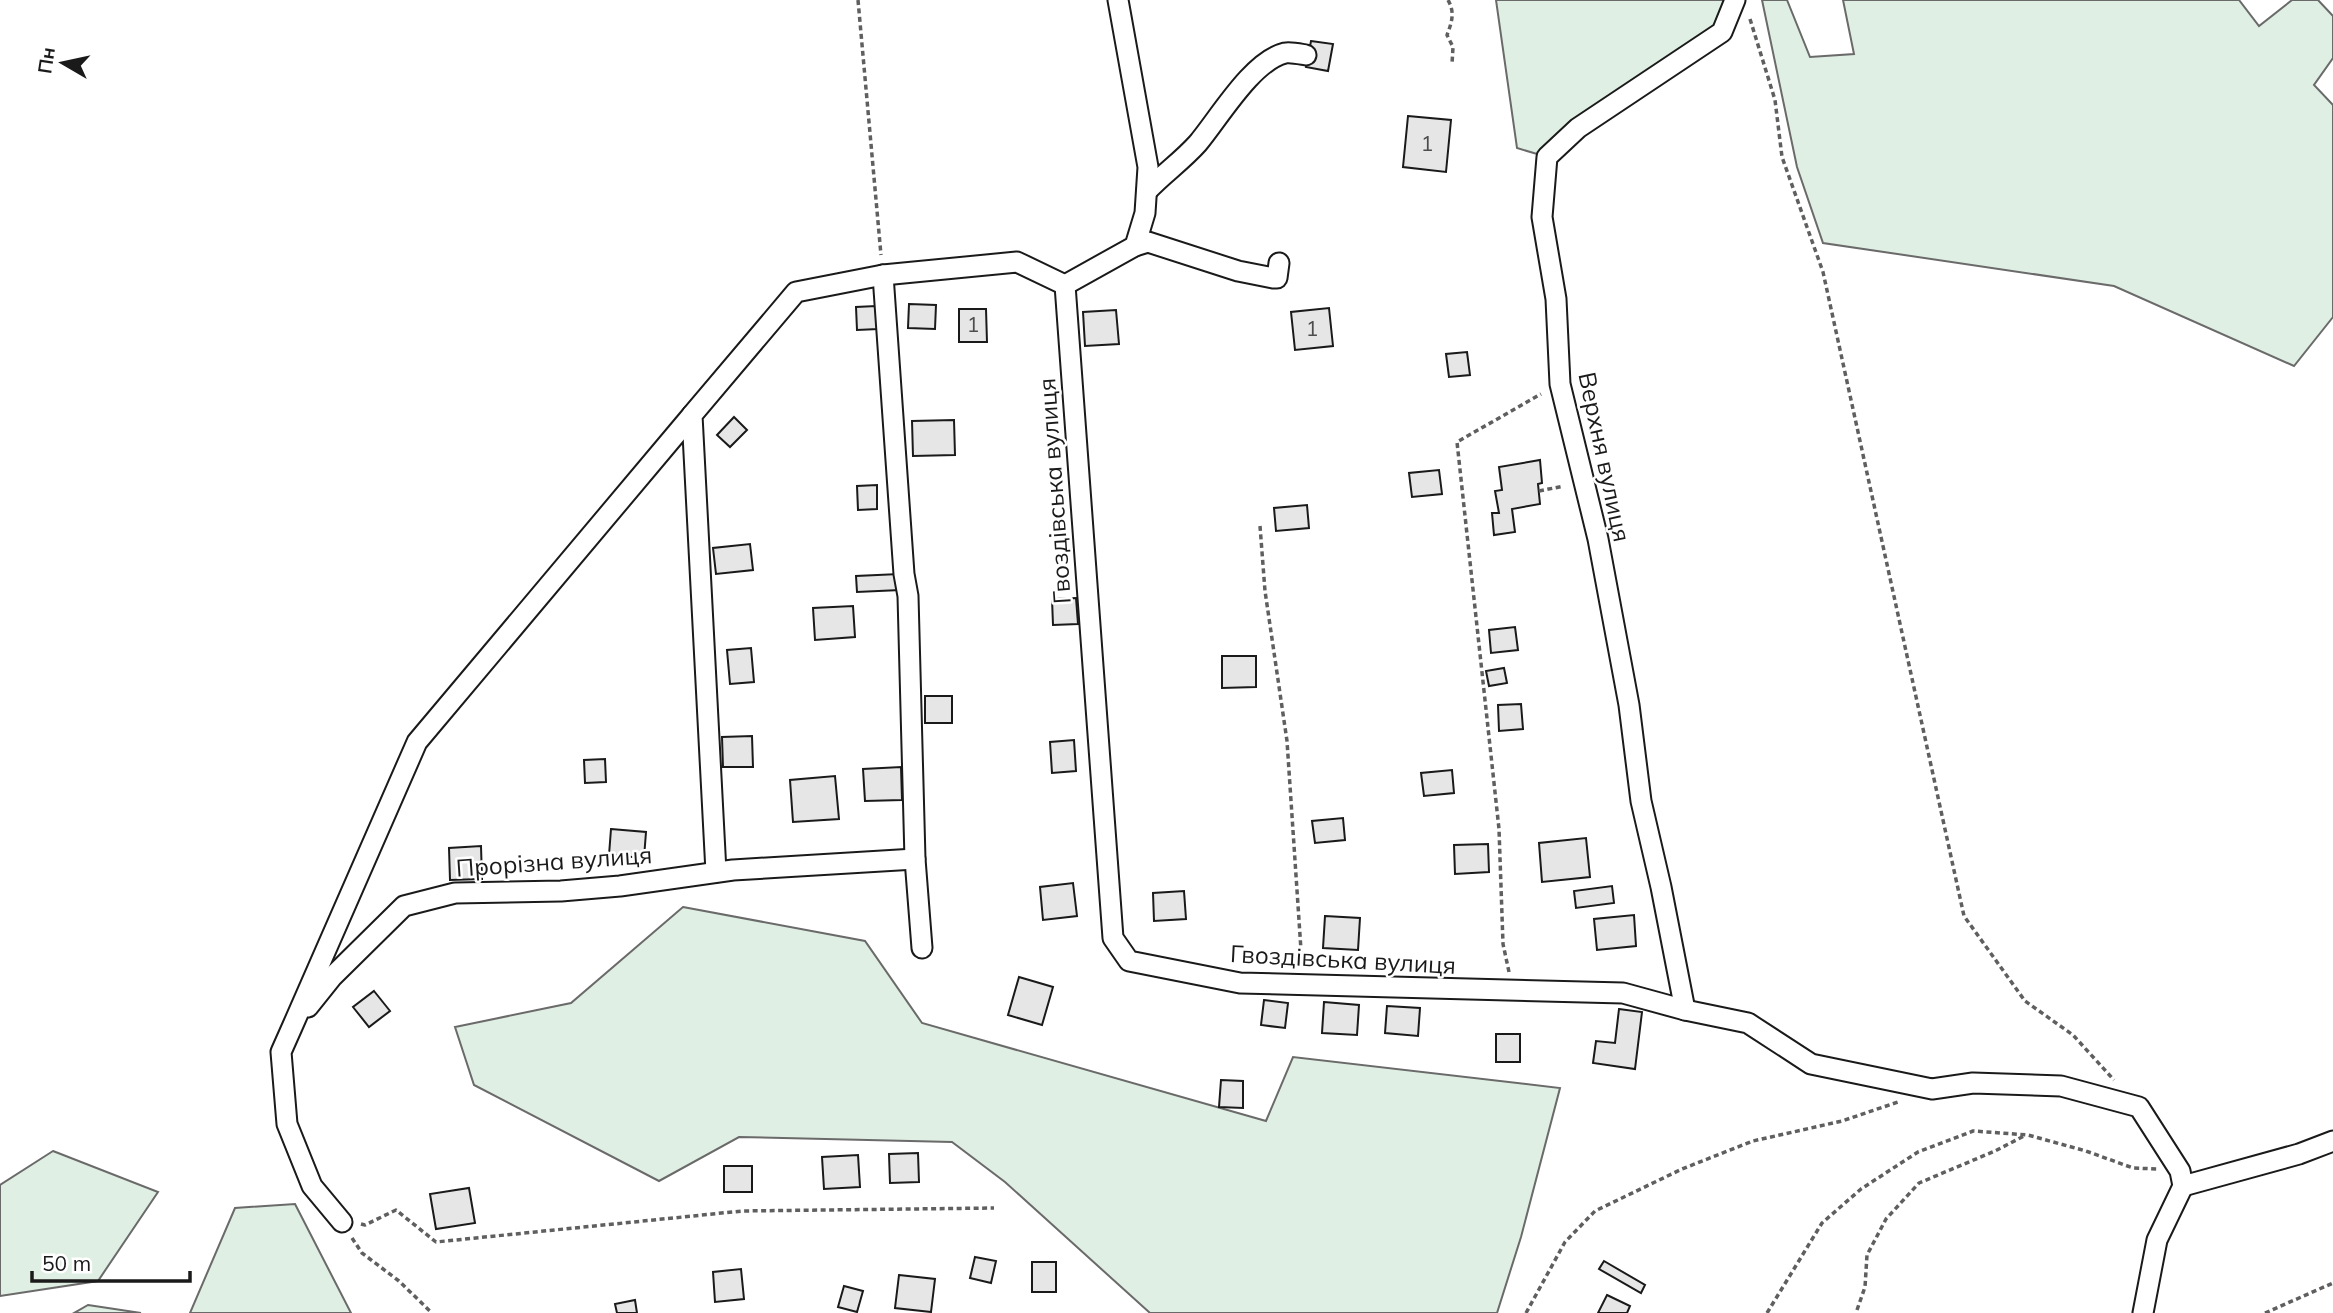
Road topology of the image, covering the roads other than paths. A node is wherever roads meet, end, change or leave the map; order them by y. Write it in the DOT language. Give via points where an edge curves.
graph roads {
  1 [pos="1118,0"];
  2 [pos="1742,6"];
  3 [pos="1306,55"];
  4 [pos="1147,191"];
  5 [pos="1135,246"];
  6 [pos="1276,270"];
  7 [pos="883,275"];
  8 [pos="1062,284"];
  9 [pos="692,415"];
  10 [pos="915,859"];
  11 [pos="716,872"];
  12 [pos="922,948"];
  13 [pos="1685,1010"];
  14 [pos="293,1026"];
  15 [pos="2333,1141"];
  16 [pos="2182,1179"];
  17 [pos="342,1222"];
  18 [pos="2143,1313"];
  1 -- 4 [label="street" via="1148,167"];
  2 -- 13 [label="street, Верхня вулиця" via="1722,32 1578,128 1547,157 1542,217 1556,299 1560,384 1598,540 1629,705 1641,802"];
  3 -- 4 [label="street" via="1285,53 1263,65 1181,162"];
  4 -- 5 [label="street" via="1146,214"];
  5 -- 6 [label="street" via="1148,242 1238,271"];
  5 -- 8 [label="street"];
  7 -- 8 [label="street" via="1017,262"];
  7 -- 9 [label="street" via="796,292"];
  7 -- 10 [label="street" via="908,596"];
  8 -- 13 [label="street, Гвоздівська вулиця" via="1113,937 1129,961 1240,983 1623,993"];
  9 -- 11 [label="street"];
  9 -- 14 [label="street" via="416,742"];
  10 -- 11 [label="street, Прорізна вулиця"];
  10 -- 12 [label="street"];
  11 -- 14 [label="street, Прорізна вулиця" via="561,891 455,893 404,906 332,977"];
  13 -- 16 [label="street, Гвоздівська вулиця" via="1748,1023 1811,1064 1933,1089 1973,1083 2061,1086 2139,1107"];
  14 -- 17 [label="street" via="281,1052 287,1124 312,1186"];
  15 -- 16 [label="street" via="2299,1154"];
  16 -- 18 [label="street" via="2157,1240"];
}
